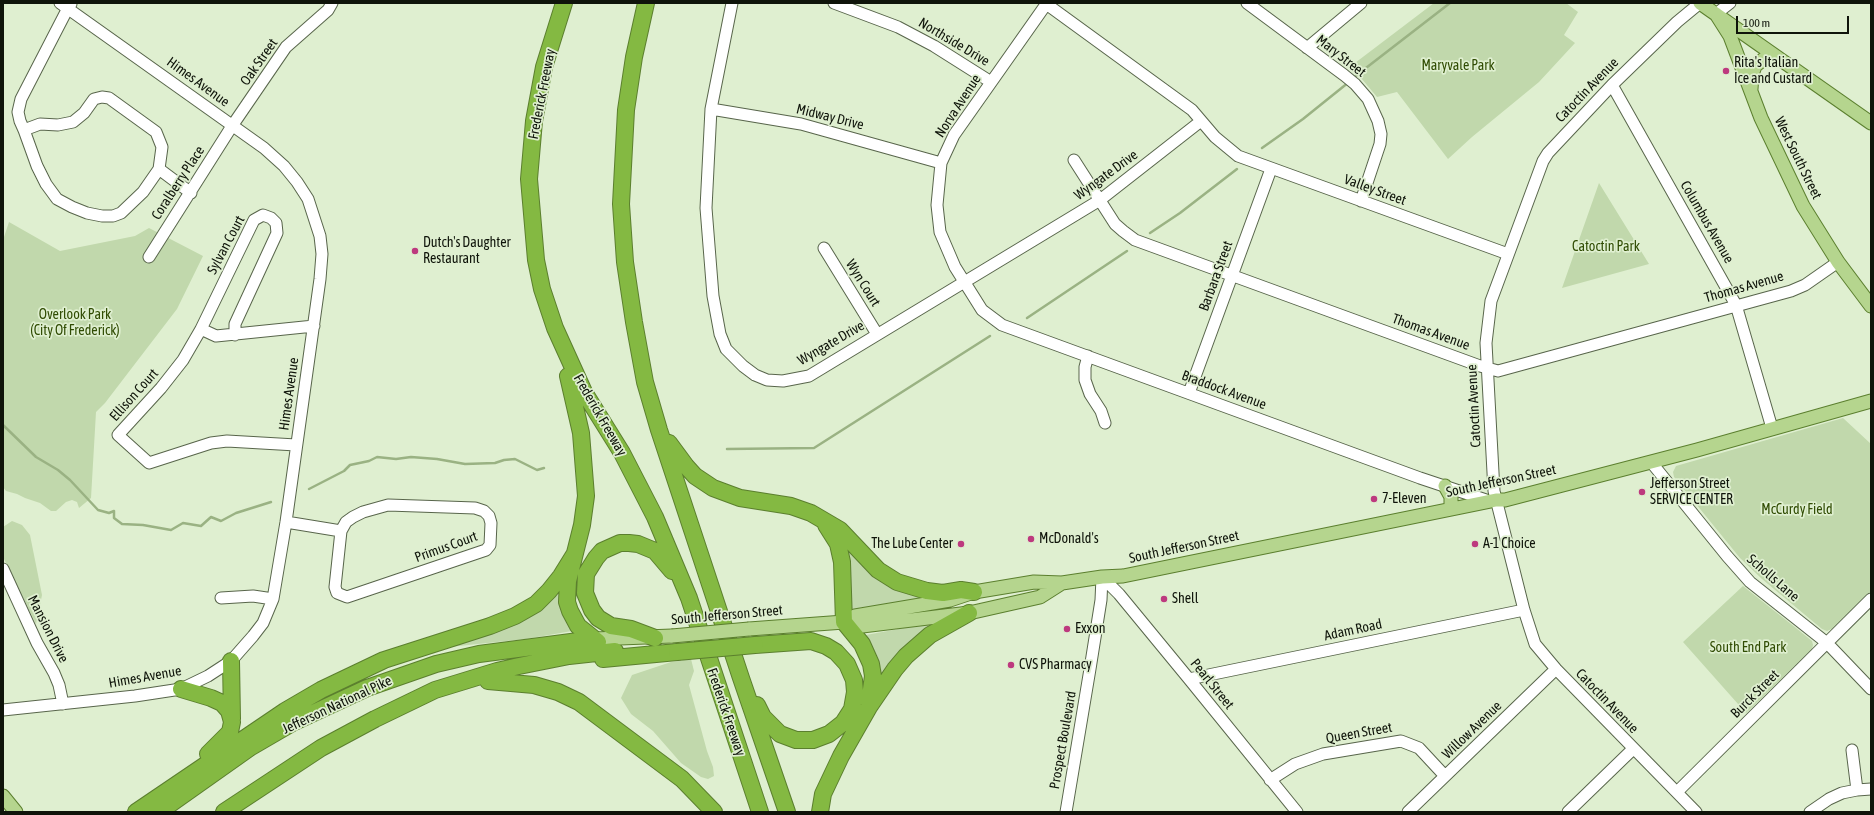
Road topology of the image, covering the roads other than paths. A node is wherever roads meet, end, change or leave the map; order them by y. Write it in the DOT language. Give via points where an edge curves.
graph roads {
  1 [pos="332,3"];
  2 [pos="564,3"];
  3 [pos="646,3"];
  4 [pos="732,3"];
  5 [pos="834,3"];
  6 [pos="1046,3"];
  7 [pos="1247,3"];
  8 [pos="1361,3"];
  9 [pos="1700,3"];
  10 [pos="1730,3"];
  11 [pos="66,5"];
  12 [pos="1716,14"];
  13 [pos="1307,48"];
  14 [pos="1777,57"];
  15 [pos="992,82"];
  16 [pos="1612,85"];
  17 [pos="1750,93"];
  18 [pos="711,109"];
  19 [pos="1201,121"];
  20 [pos="1871,123"];
  21 [pos="232,126"];
  22 [pos="24,130"];
  23 [pos="1074,160"];
  24 [pos="941,163"];
  25 [pos="159,169"];
  26 [pos="1271,169"];
  27 [pos="191,193"];
  28 [pos="1100,200"];
  29 [pos="1361,201"];
  30 [pos="824,248"];
  31 [pos="1508,254"];
  32 [pos="149,257"];
  33 [pos="1838,262"];
  34 [pos="1233,275"];
  35 [pos="964,283"];
  36 [pos="1736,305"];
  37 [pos="1871,306"];
  38 [pos="314,326"];
  39 [pos="555,328"];
  40 [pos="201,329"];
  41 [pos="877,334"];
  42 [pos="235,335"];
  43 [pos="1088,356"];
  44 [pos="1486,368"];
  45 [pos="1190,393"];
  46 [pos="1871,401"];
  47 [pos="1105,423"];
  48 [pos="1772,428"];
  49 [pos="659,430"];
  50 [pos="296,445"];
  51 [pos="1651,462"];
  52 [pos="1444,486"];
  53 [pos="1492,500"];
  54 [pos="1451,509"];
  55 [pos="822,519"];
  56 [pos="286,522"];
  57 [pos="341,531"];
  58 [pos="574,555"];
  59 [pos="3,569"];
  60 [pos="1102,577"];
  61 [pos="1062,583"];
  62 [pos="974,592"];
  63 [pos="221,598"];
  64 [pos="689,598"];
  65 [pos="272,599"];
  66 [pos="1871,600"];
  67 [pos="1524,610"];
  68 [pos="970,613"];
  69 [pos="844,622"];
  70 [pos="655,638"];
  71 [pos="594,639"];
  72 [pos="1827,644"];
  73 [pos="536,646"];
  74 [pos="615,651"];
  75 [pos="384,660"];
  76 [pos="231,661"];
  77 [pos="1556,670"];
  78 [pos="741,678"];
  79 [pos="1189,679"];
  80 [pos="488,681"];
  81 [pos="181,689"];
  82 [pos="1871,689"];
  83 [pos="423,697"];
  84 [pos="63,704"];
  85 [pos="869,707"];
  86 [pos="3,710"];
  87 [pos="232,722"];
  88 [pos="1633,749"];
  89 [pos="1852,750"];
  90 [pos="1446,776"];
  91 [pos="1270,780"];
  92 [pos="176,785"];
  93 [pos="1871,789"];
  94 [pos="1857,790"];
  95 [pos="1677,792"];
  96 [pos="3,796"];
  97 [pos="16,812"];
  98 [pos="136,812"];
  99 [pos="159,812"];
  100 [pos="224,812"];
  101 [pos="714,812"];
  102 [pos="760,812"];
  103 [pos="787,812"];
  104 [pos="820,812"];
  105 [pos="1066,812"];
  106 [pos="1296,812"];
  107 [pos="1408,812"];
  108 [pos="1568,812"];
  109 [pos="1696,812"];
  110 [pos="1810,812"];
  1 -- 21 [label="street, Oak Street" via="328,10 286,47"];
  2 -- 39 [label="highway, Frederick Freeway" via="544,67 534,121 529,179 536,260 542,290"];
  3 -- 49 [label="highway, Frederick Freeway" via="626,110 621,204 624,262 633,317 645,382"];
  4 -- 18 [label="street, Wyngate Drive"];
  5 -- 15 [label="street, Northside Drive" via="898,27"];
  6 -- 15 [label="street, Norva Avenue"];
  6 -- 19 [label="street" via="1192,110"];
  7 -- 13 [label="street, Mary Street"];
  8 -- 13 [label="street"];
  9 -- 12 [label="main road"];
  9 -- 16 [label="street, Catoctin Avenue"];
  10 -- 12 [label="street"];
  11 -- 21 [label="street, Himes Avenue"];
  11 -- 22 [label="street" via="21,99 18,112"];
  12 -- 14 [label="main road"];
  12 -- 17 [label="main road, West South Street" via="1730,36"];
  13 -- 29 [label="street, Mary Street" via="1355,84 1368,100 1378,121 1380,144"];
  14 -- 17 [label="main road" via="1765,58 1755,66"];
  14 -- 20 [label="main road"];
  15 -- 24 [label="street, Norva Avenue" via="954,135"];
  16 -- 31 [label="street, Catoctin Avenue" via="1543,161"];
  16 -- 36 [label="street, Columbus Avenue"];
  17 -- 33 [label="main road, West South Street" via="1786,174"];
  18 -- 24 [label="street, Midway Drive" via="801,124"];
  18 -- 41 [label="street, Wyngate Drive" via="706,208 713,296 720,334 726,350 755,375 767,380 782,381 809,376"];
  19 -- 26 [label="street, Valley Street" via="1232,153"];
  19 -- 28 [label="street, Wyngate Drive"];
  21 -- 27 [label="street, Coralberry Place"];
  21 -- 38 [label="street, Himes Avenue" via="264,148 284,166 308,199 320,236 322,254"];
  22 -- 25 [label="street" via="40,124 58,125 72,122 84,113 94,99 109,98 156,132 162,147"];
  22 -- 25 [label="street" via="46,184 58,199 87,213 102,216 121,214"];
  23 -- 28 [label="street, Thomas Avenue"];
  24 -- 35 [label="street, Norva Avenue" via="937,205 940,232"];
  25 -- 27 [label="street"];
  26 -- 29 [label="street, Valley Street"];
  26 -- 34 [label="street, Barbara Street"];
  27 -- 32 [label="street, Coralberry Place"];
  28 -- 34 [label="street, Thomas Avenue" via="1116,224 1135,240"];
  28 -- 35 [label="street, Wyngate Drive"];
  29 -- 31 [label="street, Valley Street"];
  30 -- 41 [label="street, Wyn Court"];
  31 -- 44 [label="street, Catoctin Avenue" via="1490,307"];
  33 -- 36 [label="street, Thomas Avenue" via="1805,285 1791,291"];
  33 -- 37 [label="main road, West South Street"];
  34 -- 44 [label="street, Thomas Avenue"];
  34 -- 45 [label="street, Barbara Street"];
  35 -- 41 [label="street, Wyngate Drive"];
  35 -- 43 [label="street, Braddock Avenue" via="982,310 1002,325"];
  36 -- 44 [label="street, Thomas Avenue" via="1498,370"];
  36 -- 48 [label="street, Columbus Avenue"];
  38 -- 42 [label="street"];
  38 -- 50 [label="street, Himes Avenue"];
  39 -- 58 [label="highway" via="571,384 583,452 586,496"];
  39 -- 64 [label="highway, Frederick Freeway" via="584,392 622,453 655,517"];
  40 -- 42 [label="street" via="216,336"];
  40 -- 42 [label="street, Sylvan Court" via="254,220 263,215 276,223 277,233 235,324"];
  40 -- 50 [label="street, Ellison Court" via="162,388 118,435 149,463 211,443"];
  43 -- 45 [label="street, Braddock Avenue"];
  43 -- 47 [label="street" via="1085,380"];
  44 -- 53 [label="street, Catoctin Avenue" via="1494,490"];
  45 -- 52 [label="street, Braddock Avenue"];
  46 -- 48 [label="main road, South Jefferson Street"];
  48 -- 51 [label="main road, South Jefferson Street"];
  49 -- 55 [label="highway" via="686,466 713,488 740,498 795,508"];
  49 -- 78 [label="highway, Frederick Freeway"];
  50 -- 56 [label="street, Himes Avenue"];
  51 -- 53 [label="main road, South Jefferson Street" via="1505,500"];
  51 -- 72 [label="street, Scholls Lane" via="1750,582"];
  52 -- 53 [label="street, Braddock Avenue"];
  52 -- 54 [label="main road" via="1452,497"];
  53 -- 54 [label="main road, South Jefferson Street"];
  53 -- 67 [label="street, Catoctin Avenue"];
  54 -- 60 [label="main road, South Jefferson Street" via="1123,576"];
  55 -- 62 [label="highway" via="840,530 878,570 897,582 927,591"];
  55 -- 69 [label="highway" via="838,544 845,607"];
  56 -- 57 [label="street"];
  56 -- 65 [label="street, Himes Avenue"];
  57 -- 57 [label="street, Primus Court" via="346,522 353,517 388,505 475,508 484,511 491,523 490,545 486,550 347,597 337,593 335,587"];
  58 -- 71 [label="highway" via="566,592 567,602 578,626"];
  58 -- 75 [label="highway" via="549,591 536,604 515,616"];
  59 -- 84 [label="street, Mansion Drive" via="37,643 54,673"];
  60 -- 61 [label="main road, South Jefferson Street"];
  60 -- 79 [label="street, Pearl Street"];
  60 -- 105 [label="street, Prospect Boulevard" via="1101,600"];
  61 -- 62 [label="main road, South Jefferson Street" via="1034,582"];
  61 -- 68 [label="main road, South Jefferson Street" via="1040,597"];
  62 -- 69 [label="main road, South Jefferson Street" via="950,600 855,616"];
  63 -- 65 [label="street" via="253,596"];
  64 -- 70 [label="highway" via="666,563 647,547 634,543 620,544 602,551 596,558 588,570 585,583 585,593 592,610 598,618 611,626"];
  64 -- 102 [label="highway, Frederick Freeway"];
  65 -- 76 [label="street, Himes Avenue" via="263,623"];
  66 -- 72 [label="street, Burck Street"];
  67 -- 77 [label="street, Catoctin Avenue" via="1535,644"];
  67 -- 79 [label="street, Adam Road"];
  68 -- 69 [label="main road, South Jefferson Street" via="854,627"];
  68 -- 85 [label="highway" via="930,635 916,646 895,669"];
  69 -- 70 [label="main road, South Jefferson Street, bridge"];
  69 -- 85 [label="highway" via="862,644 871,664 873,676"];
  70 -- 71 [label="main road, Jefferson National Pike"];
  70 -- 74 [label="main road, South Jefferson Street" via="643,647"];
  71 -- 73 [label="highway, Jefferson National Pike"];
  71 -- 74 [label="highway" via="602,646"];
  72 -- 82 [label="street, Scholls Lane"];
  72 -- 95 [label="street, Burck Street"];
  73 -- 75 [label="highway" via="465,649"];
  73 -- 99 [label="highway, Jefferson National Pike" via="479,654 436,664 367,688 294,722 251,747"];
  74 -- 83 [label="highway, Jefferson National Pike" via="568,656 497,671 435,690"];
  75 -- 92 [label="highway" via="297,704"];
  76 -- 81 [label="street, Himes Avenue"];
  76 -- 87 [label="highway"];
  77 -- 88 [label="street, Catoctin Avenue"];
  77 -- 90 [label="street, Willow Avenue"];
  78 -- 80 [label="highway, bridge" via="763,717 775,730 790,738 807,740 829,734 843,723 852,709 855,692 852,675 844,660 831,648 811,641 577,663"];
  78 -- 103 [label="highway, Frederick Freeway"];
  79 -- 91 [label="street, Pearl Street"];
  80 -- 83 [label="highway" via="436,696"];
  80 -- 101 [label="highway" via="534,685 579,702 682,779"];
  81 -- 84 [label="street, Himes Avenue"];
  81 -- 87 [label="highway" via="222,704 229,711"];
  83 -- 100 [label="highway, Jefferson National Pike" via="321,748"];
  84 -- 86 [label="street, Himes Avenue"];
  85 -- 104 [label="highway" via="828,782"];
  87 -- 92 [label="highway" via="230,732 223,740"];
  88 -- 95 [label="street, Catoctin Avenue"];
  88 -- 108 [label="street"];
  89 -- 94 [label="street"];
  90 -- 91 [label="street, Queen Street" via="1419,748 1401,741 1323,754 1295,764"];
  90 -- 107 [label="street, Willow Avenue"];
  91 -- 106 [label="street, Pearl Street"];
  92 -- 98 [label="highway"];
  93 -- 94 [label="street"];
  94 -- 110 [label="street" via="1835,796"];
  95 -- 109 [label="street, Catoctin Avenue"];
  96 -- 97 [label="main road"];
}
